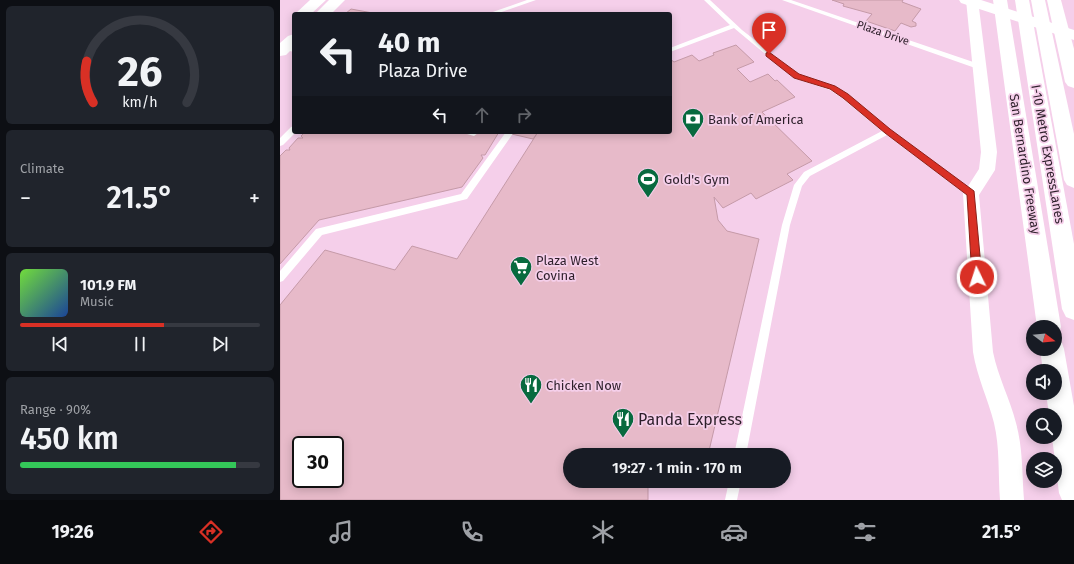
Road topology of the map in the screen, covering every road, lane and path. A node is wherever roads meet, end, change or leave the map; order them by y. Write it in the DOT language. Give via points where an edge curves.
graph roads {
  1 [pos="319,0"];
  2 [pos="329,0"];
  3 [pos="338,0"];
  4 [pos="533,0"];
  5 [pos="707,0"];
  6 [pos="786,0"];
  7 [pos="1000,0"];
  8 [pos="1054,0"];
  9 [pos="971,4"];
  10 [pos="1039,6"];
  11 [pos="304,12"];
  12 [pos="315,12"];
  13 [pos="324,12"];
  14 [pos="496,12"];
  15 [pos="1024,14"];
  16 [pos="734,26"];
  17 [pos="292,28"];
  18 [pos="292,32"];
  19 [pos="1069,38"];
  20 [pos="288,43"];
  21 [pos="672,49"];
  22 [pos="980,66"];
  23 [pos="1074,82"];
  24 [pos="292,131"];
  25 [pos="887,131"];
  26 [pos="509,134"];
  27 [pos="280,143"];
  28 [pos="1074,180"];
  29 [pos="971,194"];
  30 [pos="284,267"];
  31 [pos="280,278"];
  32 [pos="1074,309"];
  33 [pos="1048,320"];
  34 [pos="1053,356"];
  35 [pos="741,448"];
  36 [pos="734,488"];
  37 [pos="1074,494"];
  38 [pos="731,500"];
  39 [pos="1012,500"];
  1 -- 11 [label="main road"];
  2 -- 12 [label="main road"];
  3 -- 13 [label="main road"];
  4 -- 14 [label="lane"];
  5 -- 16 [label="lane"];
  6 -- 22 [label="lane, Plaza Drive"];
  7 -- 33 [label="main road, San Bernardino Freeway"];
  8 -- 19 [label="main road" via="1058,18"];
  9 -- 15 [label="main road"];
  9 -- 22 [label="street"];
  10 -- 28 [label="main road, I-10 Metro ExpressLanes"];
  15 -- 19 [label="main road"];
  15 -- 32 [label="main road, I-10 Metro ExpressLanes"];
  16 -- 21 [label="lane"];
  16 -- 25 [label="lane" via="796,76 832,88"];
  17 -- 20 [label="main road"];
  18 -- 20 [label="main road"];
  19 -- 23 [label="main road"];
  22 -- 29 [label="street" via="990,152 987,170"];
  24 -- 27 [label="lane"];
  25 -- 29 [label="lane"];
  25 -- 35 [label="lane" via="807,174 798,185 785,233"];
  26 -- 30 [label="lane" via="464,197 319,232"];
  29 -- 39 [label="street" via="984,364 998,398 1007,432"];
  30 -- 31 [label="lane"];
  34 -- 37 [label="main road"];
  36 -- 38 [label="lane"];
}
